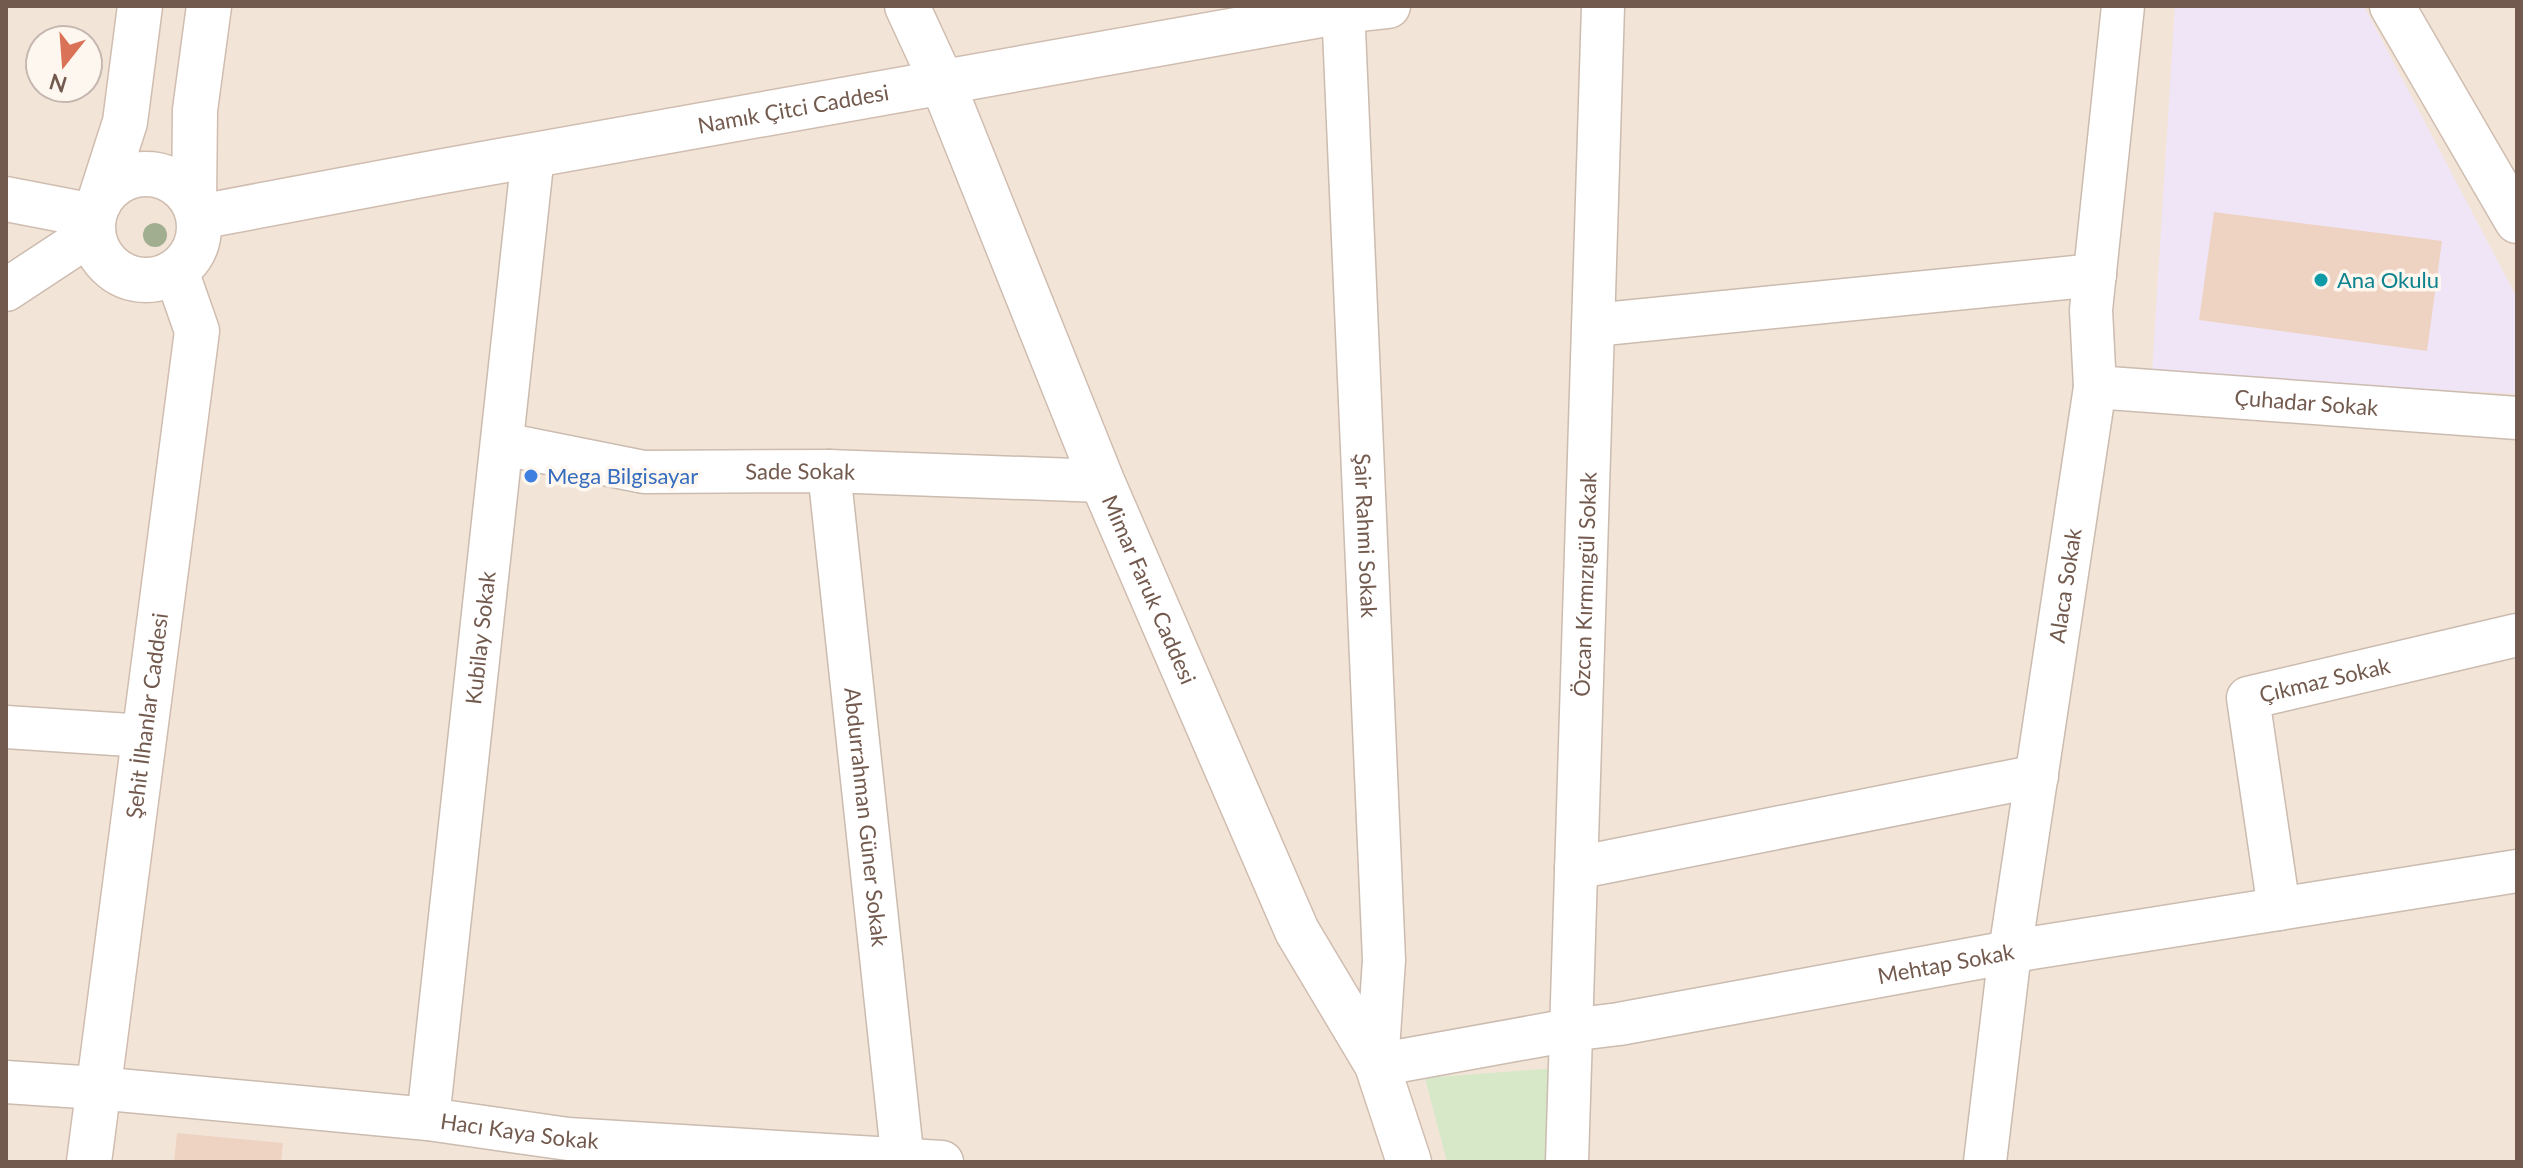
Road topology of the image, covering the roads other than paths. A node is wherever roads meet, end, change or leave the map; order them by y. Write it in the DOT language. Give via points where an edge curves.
graph roads {
  1 [pos="140,6"];
  2 [pos="209,6"];
  3 [pos="907,6"];
  4 [pos="1388,6"];
  5 [pos="1603,6"];
  6 [pos="2123,6"];
  7 [pos="2392,6"];
  8 [pos="1343,9"];
  9 [pos="942,82"];
  10 [pos="533,155"];
  11 [pos="6,199"];
  12 [pos="196,210"];
  13 [pos="96,217"];
  14 [pos="2517,221"];
  15 [pos="176,271"];
  16 [pos="2095,275"];
  17 [pos="6,290"];
  18 [pos="1594,325"];
  19 [pos="2095,387"];
  20 [pos="2517,418"];
  21 [pos="503,444"];
  22 [pos="829,471"];
  23 [pos="1102,481"];
  24 [pos="2517,635"];
  25 [pos="6,727"];
  26 [pos="145,736"];
  27 [pos="2037,776"];
  28 [pos="1576,868"];
  29 [pos="2517,871"];
  30 [pos="2279,909"];
  31 [pos="2010,952"];
  32 [pos="1570,1030"];
  33 [pos="1377,1065"];
  34 [pos="6,1082"];
  35 [pos="97,1088"];
  36 [pos="428,1119"];
  37 [pos="566,1150"];
  38 [pos="916,1161"];
  39 [pos="89,1162"];
  40 [pos="1409,1162"];
  41 [pos="1567,1162"];
  42 [pos="1985,1162"];
  1 -- 13 [label="street" via="125,122"];
  2 -- 12 [label="street" via="195,110"];
  3 -- 9 [label="street, Mimar Faruk Caddesi"];
  4 -- 8 [label="street, Namık Çitci Caddesi"];
  5 -- 18 [label="street, Özcan Kırmızıgül Sokak"];
  6 -- 16 [label="street, Alaca Sokak"];
  7 -- 14 [label="street"];
  8 -- 9 [label="street, Namık Çitci Caddesi"];
  8 -- 33 [label="street, Şair Rahmi Sokak" via="1384,960"];
  9 -- 10 [label="street, Namık Çitci Caddesi"];
  9 -- 23 [label="street, Mimar Faruk Caddesi"];
  10 -- 12 [label="street, Namık Çitci Caddesi"];
  10 -- 21 [label="street, Kubilay Sokak"];
  11 -- 13 [label="street"];
  12 -- 13 [label="street" via="172,180 143,174 117,182"];
  12 -- 15 [label="street" via="195,248"];
  13 -- 15 [label="street" via="97,247 117,271 146,280"];
  13 -- 17 [label="street"];
  15 -- 26 [label="street, Şehit İlhanlar Caddesi" via="197,331"];
  16 -- 18 [label="street"];
  16 -- 19 [label="street, Alaca Sokak"];
  18 -- 28 [label="street, Özcan Kırmızıgül Sokak"];
  19 -- 20 [label="street, Çuhadar Sokak"];
  19 -- 27 [label="street, Alaca Sokak"];
  21 -- 22 [label="street, Sade Sokak" via="644,472"];
  21 -- 36 [label="street, Kubilay Sokak"];
  22 -- 23 [label="street, Sade Sokak"];
  22 -- 38 [label="street, Abdurrahman Güner Sokak"];
  23 -- 33 [label="street, Mimar Faruk Caddesi" via="1297,931"];
  24 -- 30 [label="street, Çıkmaz Sokak" via="2248,698"];
  25 -- 26 [label="street"];
  26 -- 35 [label="street, Şehit İlhanlar Caddesi"];
  27 -- 28 [label="street"];
  27 -- 31 [label="street, Alaca Sokak"];
  28 -- 32 [label="street, Özcan Kırmızıgül Sokak"];
  29 -- 30 [label="street, Mehtap Sokak"];
  30 -- 31 [label="street, Mehtap Sokak"];
  31 -- 32 [label="street, Mehtap Sokak"];
  31 -- 42 [label="street, Alaca Sokak"];
  32 -- 33 [label="street, Mehtap Sokak"];
  32 -- 41 [label="street, Özcan Kırmızıgül Sokak"];
  33 -- 40 [label="street, Mimar Faruk Caddesi"];
  34 -- 35 [label="street, Hacı Kaya Sokak"];
  35 -- 36 [label="street, Hacı Kaya Sokak"];
  35 -- 39 [label="street, Şehit İlhanlar Caddesi"];
  36 -- 37 [label="street, Hacı Kaya Sokak"];
  37 -- 38 [label="street, Hacı Kaya Sokak"];
}
